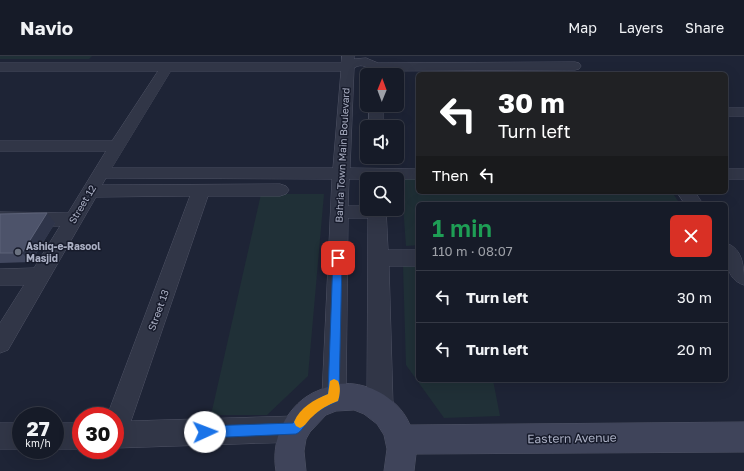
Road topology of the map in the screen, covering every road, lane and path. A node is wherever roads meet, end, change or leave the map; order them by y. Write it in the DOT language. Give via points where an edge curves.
graph roads {
  1 [pos="348,62"];
  2 [pos="375,66"];
  3 [pos="575,66"];
  4 [pos="0,67"];
  5 [pos="167,67"];
  6 [pos="728,112"];
  7 [pos="744,112"];
  8 [pos="0,146"];
  9 [pos="117,146"];
  10 [pos="101,173"];
  11 [pos="340,174"];
  12 [pos="416,174"];
  13 [pos="728,174"];
  14 [pos="744,174"];
  15 [pos="404,175"];
  16 [pos="360,176"];
  17 [pos="201,190"];
  18 [pos="280,190"];
  19 [pos="90,191"];
  20 [pos="360,211"];
  21 [pos="339,212"];
  22 [pos="377,216"];
  23 [pos="0,219"];
  24 [pos="73,220"];
  25 [pos="734,255"];
  26 [pos="379,258"];
  27 [pos="416,258"];
  28 [pos="0,276"];
  29 [pos="40,276"];
  30 [pos="744,276"];
  31 [pos="0,343"];
  32 [pos="334,397"];
  33 [pos="380,406"];
  34 [pos="123,407"];
  35 [pos="296,428"];
  36 [pos="124,435"];
  37 [pos="0,436"];
  38 [pos="12,436"];
  39 [pos="744,437"];
  40 [pos="401,440"];
  41 [pos="291,471"];
  42 [pos="398,471"];
  1 -- 2 [label="street" via="349,71 356,73 372,71"];
  1 -- 5 [label="street"];
  1 -- 11 [label="street, Bahria Town Main Boulevard"];
  2 -- 3 [label="street"];
  4 -- 5 [label="street"];
  5 -- 9 [label="street, Street 12"];
  6 -- 7 [label="street"];
  8 -- 9 [label="street"];
  9 -- 10 [label="street, Street 12"];
  10 -- 11 [label="street"];
  10 -- 19 [label="street, Street 12"];
  11 -- 16 [label="street"];
  11 -- 21 [label="street, Bahria Town Main Boulevard"];
  12 -- 15 [label="street"];
  13 -- 14 [label="street"];
  17 -- 18 [label="street"];
  17 -- 19 [label="street"];
  17 -- 34 [label="street, Street 13"];
  19 -- 24 [label="street, Street 12"];
  20 -- 21 [label="street"];
  21 -- 32 [label="street, Bahria Town Main Boulevard"];
  22 -- 26 [label="street"];
  23 -- 24 [label="street"];
  24 -- 29 [label="street, Street 12"];
  25 -- 30 [label="street"];
  26 -- 27 [label="street"];
  26 -- 33 [label="street"];
  28 -- 29 [label="street"];
  29 -- 31 [label="street, Street 12"];
  32 -- 33 [label="main road" via="350,396"];
  32 -- 35 [label="main road" via="314,407"];
  33 -- 40 [label="main road" via="389,415"];
  35 -- 36 [label="street"];
  35 -- 41 [label="main road" via="290,444"];
  37 -- 38 [label="street"];
  39 -- 40 [label="main road, Eastern Avenue"];
  40 -- 42 [label="main road" via="402,461"];
}
